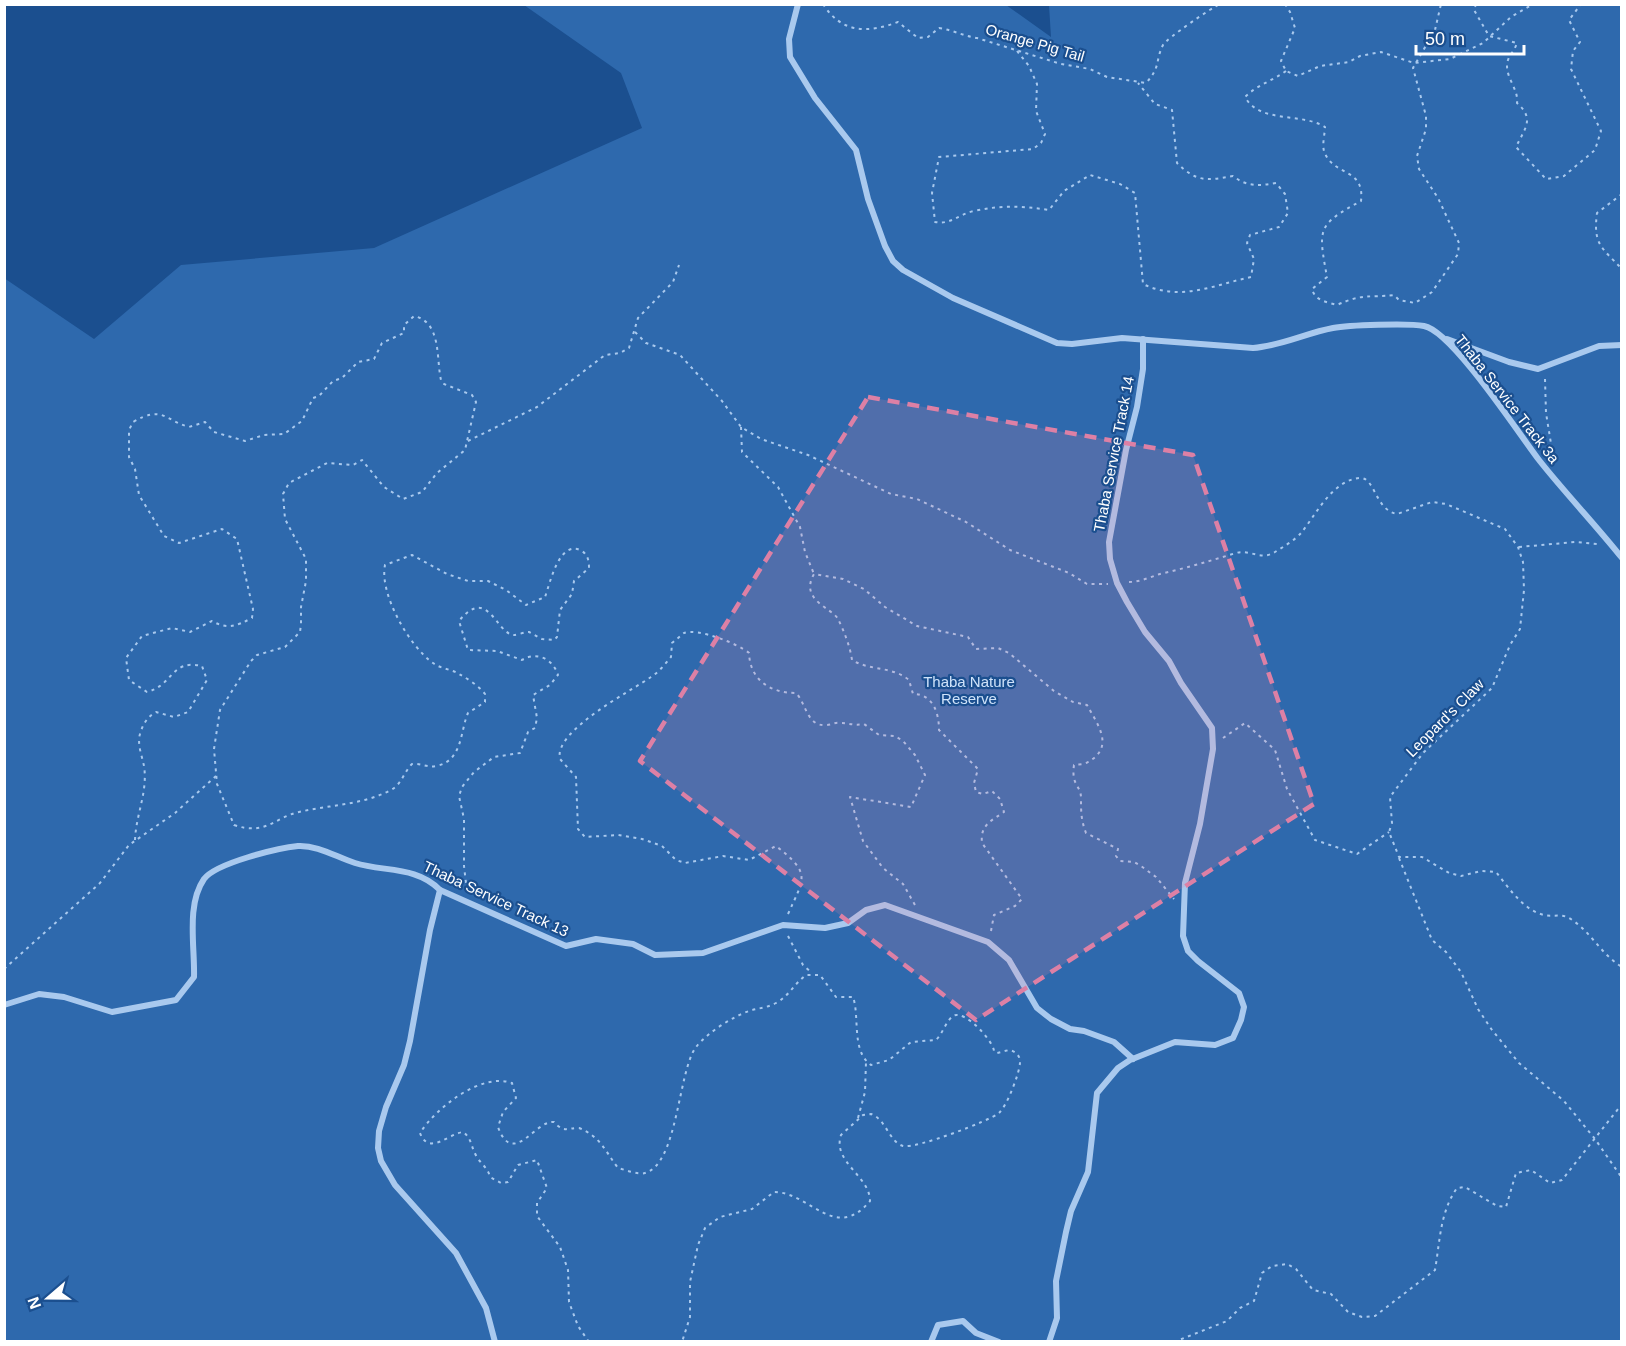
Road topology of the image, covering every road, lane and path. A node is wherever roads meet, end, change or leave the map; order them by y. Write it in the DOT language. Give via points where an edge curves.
graph roads {
  1 [pos="798,4"];
  2 [pos="823,4"];
  3 [pos="1220,4"];
  4 [pos="1285,4"];
  5 [pos="1441,4"];
  6 [pos="1476,4"];
  7 [pos="1533,4"];
  8 [pos="1581,4"];
  9 [pos="1622,25"];
  10 [pos="1489,36"];
  11 [pos="1017,51"];
  12 [pos="1622,54"];
  13 [pos="1414,63"];
  14 [pos="1286,70"];
  15 [pos="1138,83"];
  16 [pos="1622,194"];
  17 [pos="679,265"];
  18 [pos="1622,269"];
  19 [pos="635,332"];
  20 [pos="1444,338"];
  21 [pos="1143,339"];
  22 [pos="1622,345"];
  23 [pos="1545,367"];
  24 [pos="741,427"];
  25 [pos="468,441"];
  26 [pos="1560,484"];
  27 [pos="1611,545"];
  28 [pos="1518,547"];
  29 [pos="1622,558"];
  30 [pos="814,574"];
  31 [pos="1117,583"];
  32 [pos="1213,748"];
  33 [pos="217,775"];
  34 [pos="1389,832"];
  35 [pos="135,840"];
  36 [pos="1399,857"];
  37 [pos="440,890"];
  38 [pos="473,902"];
  39 [pos="1182,909"];
  40 [pos="923,918"];
  41 [pos="783,925"];
  42 [pos="988,942"];
  43 [pos="1622,967"];
  44 [pos="4,969"];
  45 [pos="812,974"];
  46 [pos="4,1005"];
  47 [pos="1133,1059"];
  48 [pos="866,1062"];
  49 [pos="1622,1104"];
  50 [pos="858,1120"];
  51 [pos="1595,1139"];
  52 [pos="1622,1178"];
  53 [pos="495,1341"];
  54 [pos="590,1341"];
  55 [pos="682,1341"];
  56 [pos="931,1341"];
  57 [pos="999,1341"];
  58 [pos="1049,1341"];
  59 [pos="1174,1341"];
  1 -- 21 [label="street, Thaba Service Track 3a" via="789,39 790,57 814,98 856,150 874,216 889,254 898,265 953,298 1056,343"];
  2 -- 11 [label="path, Orange Pig Tail" via="834,20 858,30 879,29 898,22 918,38 939,28"];
  3 -- 15 [label="path" via="1204,10 1166,42 1155,72 1146,83"];
  4 -- 14 [label="path" via="1295,28 1281,61"];
  5 -- 13 [label="path" via="1435,30"];
  6 -- 10 [label="path" via="1474,10"];
  7 -- 10 [label="path"];
  8 -- 10 [label="path" via="1569,20 1580,42 1573,51 1571,69 1601,131 1595,150 1564,176 1546,179 1516,147 1528,121 1509,78 1508,60 1517,43"];
  9 -- 12 [label="path"];
  10 -- 13 [label="path" via="1450,59"];
  11 -- 15 [label="path, Orange Pig Tail"];
  11 -- 15 [label="path" via="1037,84 1036,111 1045,134 1041,144 1033,149 939,157 932,193 935,222 945,224 971,211 1011,205 1049,210 1064,191 1090,175 1135,193 1143,285 1158,291 1200,292 1251,277 1254,260 1247,243 1250,235 1279,227 1288,213 1285,194 1276,183 1259,186 1243,184 1233,176 1213,180 1190,176 1177,163 1172,110 1155,104"];
  13 -- 14 [label="path" via="1381,52 1320,66 1298,76"];
  13 -- 14 [label="path" via="1413,75 1426,116 1419,169 1459,243 1458,254 1432,292 1415,303 1377,294 1358,296 1337,305 1314,294 1312,290 1327,277 1322,244 1328,221 1337,212 1361,201 1362,191 1357,180 1334,167 1323,149 1325,126 1315,120 1260,112 1251,107 1245,96"];
  16 -- 18 [label="path" via="1597,213 1594,231 1605,251"];
  17 -- 19 [label="path" via="673,282 638,318"];
  19 -- 24 [label="path" via="646,343 680,356 723,401"];
  19 -- 25 [label="path" via="629,348 605,355 537,407"];
  20 -- 21 [label="street, Thaba Service Track 3a" via="1432,328 1413,326 1335,327 1253,348"];
  20 -- 23 [label="street" via="1530,368"];
  20 -- 26 [label="street, Thaba Service Track 3a"];
  21 -- 31 [label="street, Thaba Service Track 14" via="1137,407 1109,542"];
  22 -- 23 [label="street" via="1599,346"];
  23 -- 26 [label="path" via="1546,413"];
  24 -- 30 [label="path" via="742,452 778,487 800,526"];
  24 -- 31 [label="path" via="891,494 927,504 982,531 1010,550 1087,584"];
  25 -- 33 [label="path" via="460,455 437,473 422,492 403,499 384,487 362,460 353,465 327,463 289,483 283,494 283,511 306,559 300,632 285,647 258,655 225,699 214,749"];
  25 -- 35 [label="path" via="476,402 472,395 441,380 436,339 428,323 414,316 404,325 405,333 382,343 374,359 358,362 313,398 302,421 284,434 245,441 213,432 205,422 189,427 155,414 133,422 129,430 129,457 139,495 156,526 164,536 179,543 222,529 233,535 240,549 252,609 252,618 236,626 227,628 212,621 190,632 172,628 142,636 126,658 129,680 147,692 160,689 180,666 187,664 202,666 207,680 189,712 174,717 156,712 143,727 139,741 145,786"];
  26 -- 27 [label="street, Thaba Service Track 3a"];
  27 -- 28 [label="path" via="1575,542"];
  27 -- 29 [label="street, Thaba Service Track 3a"];
  28 -- 31 [label="path" via="1505,529 1446,504 1432,502 1391,513 1376,497 1370,482 1357,478 1324,500 1300,534 1273,554 1262,557 1238,552 1171,573"];
  28 -- 34 [label="path, Leopard's Claw" via="1524,590 1517,636 1487,695 1423,753 1390,797"];
  30 -- 39 [label="path" via="843,579 864,589 917,626 968,637 981,651 998,648 1009,653 1054,691 1087,705 1104,740 1103,747 1089,762 1074,765 1073,782 1082,797 1080,812 1086,833 1118,849 1116,856 1120,861 1134,862 1156,877"];
  30 -- 42 [label="path" via="810,586 813,594 818,604 837,616 852,660 865,667 896,672 909,680 913,694 928,698 935,707 939,730 978,768 976,792 992,791 1000,799 1004,812 985,824 982,843 1022,899 994,915"];
  31 -- 32 [label="street, Thaba Service Track 14" via="1145,632 1169,661 1212,728"];
  32 -- 34 [label="path" via="1245,723 1275,750 1287,789 1315,840 1357,854"];
  32 -- 39 [label="street, Thaba Service Track 14"];
  33 -- 35 [label="path" via="175,813"];
  33 -- 38 [label="path" via="230,820 234,825 251,828 276,824 299,812 348,804 387,792 397,787 412,764 435,767 447,761 458,751 468,713 485,702 485,694 459,674 430,661 401,627 389,595 385,565 412,555 447,574 468,581 489,581 526,605 545,597 563,554 581,551 587,556 589,568 574,581 572,594 560,610 554,640 529,632 513,635 488,611 479,609 470,610 459,621 468,650 497,651 522,660 529,656 548,658 558,675 533,695 535,728 528,732 520,753 494,757 474,772 459,796 464,819 465,877"];
  34 -- 36 [label="path, Leopard's Claw"];
  35 -- 44 [label="path" via="100,883"];
  36 -- 43 [label="path" via="1422,857 1461,876 1496,872 1524,904 1543,915 1566,917 1608,959"];
  36 -- 51 [label="path, Leopard's Claw" via="1432,940 1461,972 1492,1030 1519,1063 1554,1089"];
  37 -- 38 [label="street, Thaba Service Track 13"];
  37 -- 46 [label="street, Thaba Service Track 13" via="431,880 404,871 357,864 312,847 298,846 250,856 206,876 196,892 192,947 195,977 176,1000 112,1012 64,997 39,994"];
  37 -- 53 [label="street" via="408,1049 386,1107 378,1148 395,1185 456,1253 486,1308"];
  38 -- 41 [label="street, Thaba Service Track 13" via="566,946 596,939 633,944 655,955 703,953"];
  39 -- 47 [label="street, Thaba Service Track 14" via="1188,951 1239,993 1244,1007 1241,1020 1233,1038 1215,1045 1175,1042"];
  40 -- 41 [label="street, Thaba Service Track 13" via="885,905 866,910 848,923 825,928"];
  40 -- 41 [label="path" via="903,884 883,868 863,841 850,797 911,807 925,776 910,747 895,736 879,735 864,724 816,723 796,693 782,692 759,682 753,675 749,653 743,648 702,632 688,631 672,643 672,657 654,675 586,719 562,744 560,759 576,777 578,829 585,837 618,835 651,841 667,849 676,860 685,862 723,856 749,860 776,846 801,870 803,879"];
  40 -- 42 [label="street, Thaba Service Track 13"];
  41 -- 45 [label="path" via="803,965"];
  42 -- 47 [label="street, Thaba Service Track 13" via="1009,960 1037,1008 1070,1029 1114,1042"];
  45 -- 48 [label="path" via="825,979 836,997 853,997"];
  45 -- 54 [label="path" via="800,980 776,1004 746,1013 697,1046 664,1154 648,1172 618,1168 609,1150 593,1136 579,1128 568,1132 550,1121 522,1142 507,1141 498,1127 503,1112 516,1098 509,1082 479,1084 468,1089 420,1132 425,1141 439,1143 463,1131 490,1177 501,1183 508,1182 518,1165 537,1160 547,1188 537,1203 537,1216 560,1247 568,1270 569,1302 578,1326"];
  47 -- 58 [label="street, Thaba Service Track 14" via="1118,1068 1097,1093 1088,1172 1066,1232 1056,1281 1057,1318"];
  48 -- 50 [label="path" via="865,1092"];
  48 -- 50 [label="path" via="883,1063 910,1042 936,1040 951,1017 961,1014 977,1026 994,1051 1013,1051 1020,1062 1000,1112 984,1122 924,1144 901,1145 881,1120 871,1114"];
  49 -- 51 [label="path"];
  50 -- 55 [label="path" via="841,1135 840,1148 846,1162 869,1190 870,1201 855,1216 838,1217 774,1192 752,1209 712,1221 698,1245 688,1291 690,1317"];
  51 -- 52 [label="path, Leopard's Claw"];
  51 -- 59 [label="path" via="1562,1180 1550,1183 1532,1170 1516,1173 1506,1208 1465,1187 1458,1188 1443,1216 1435,1270 1375,1316 1348,1312 1330,1294 1313,1290 1287,1264 1272,1266 1262,1273 1254,1301 1227,1321"];
  56 -- 57 [label="street" via="938,1325 963,1321 976,1332"];
}
